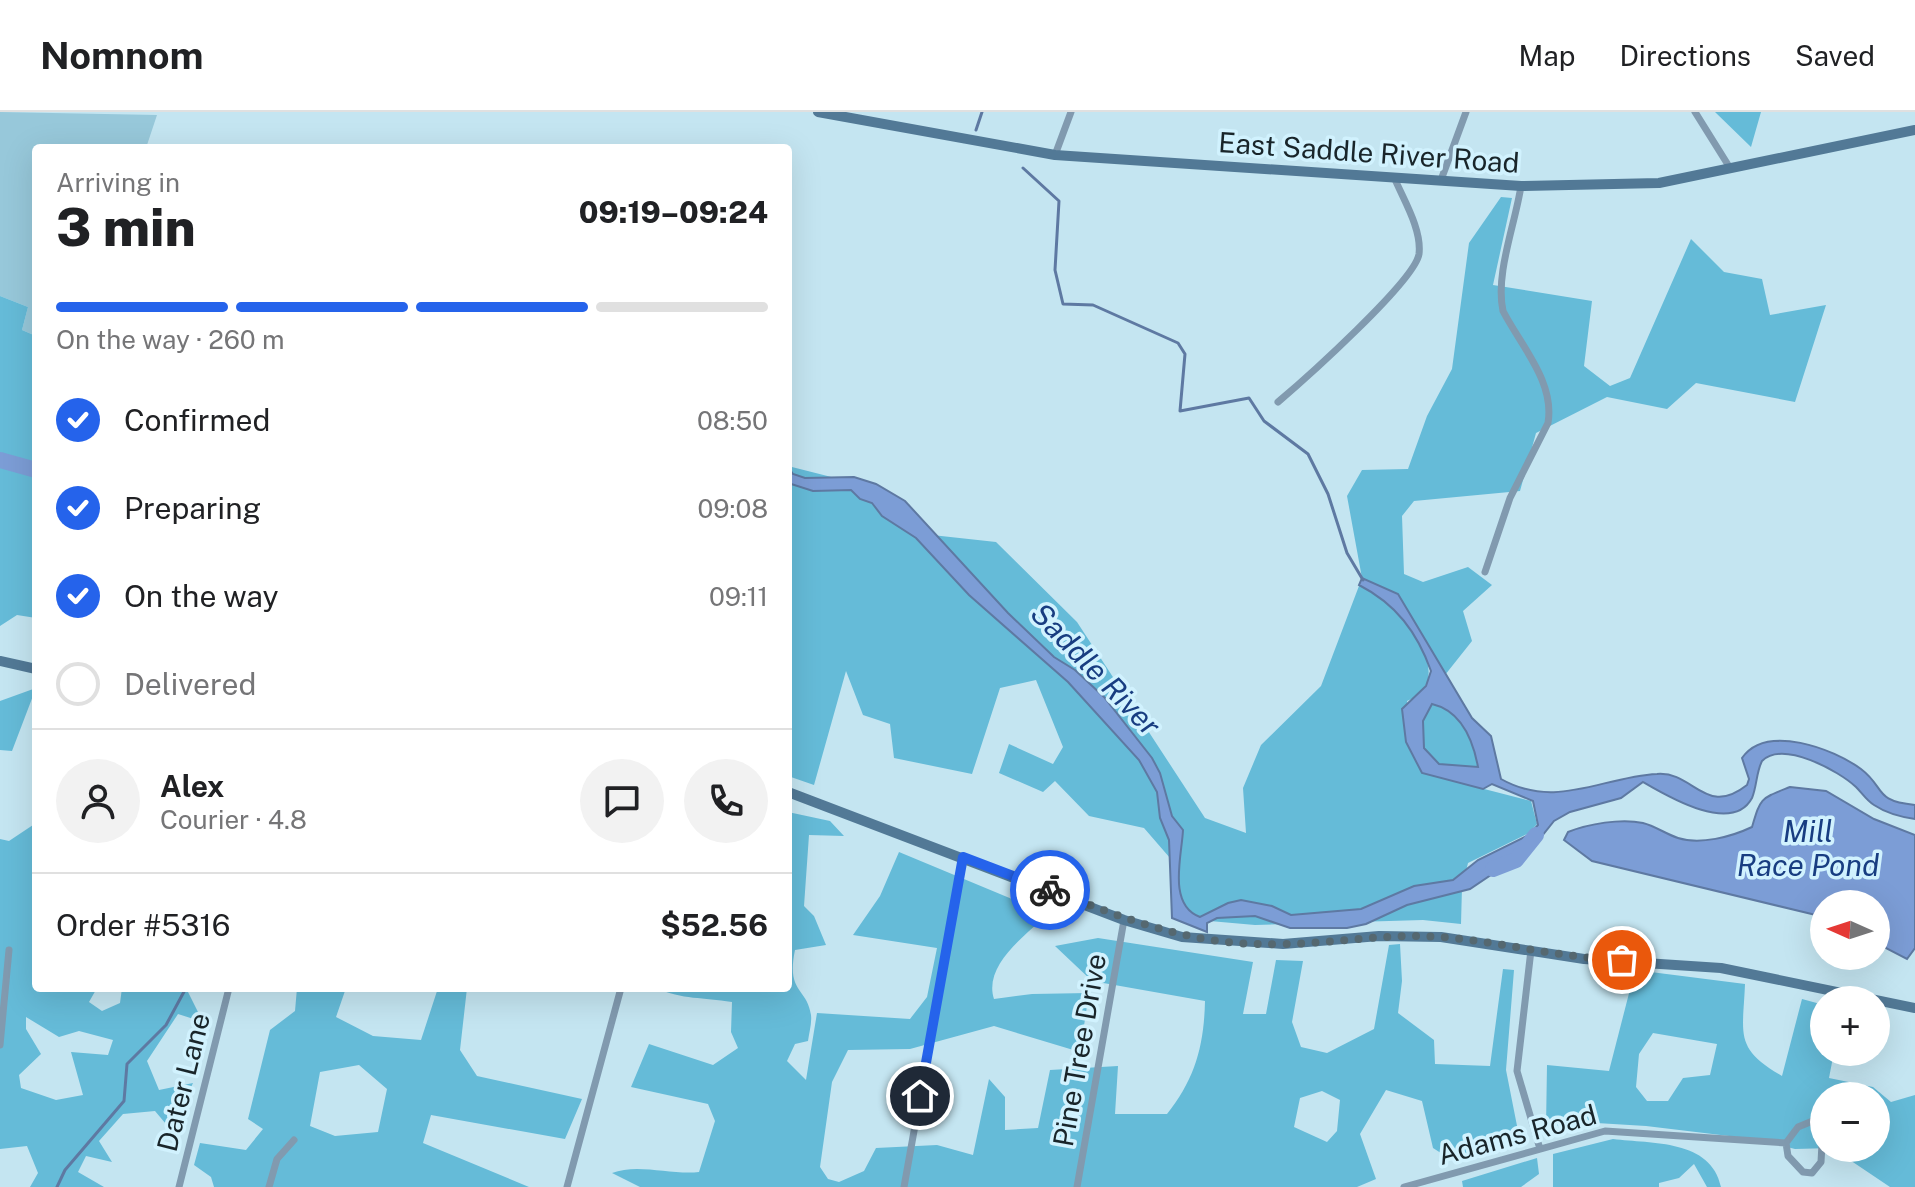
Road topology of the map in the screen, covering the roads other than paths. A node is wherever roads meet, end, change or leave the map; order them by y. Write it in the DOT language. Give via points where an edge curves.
graph roads {
  1 [pos="818,112"];
  2 [pos="1071,112"];
  3 [pos="1466,112"];
  4 [pos="1695,112"];
  5 [pos="1915,130"];
  6 [pos="1055,155"];
  7 [pos="1730,168"];
  8 [pos="1394,177"];
  9 [pos="1441,180"];
  10 [pos="1521,186"];
  11 [pos="1278,402"];
  12 [pos="1485,572"];
  13 [pos="0,661"];
  14 [pos="32,668"];
  15 [pos="792,793"];
  16 [pos="963,857"];
  17 [pos="1124,920"];
  18 [pos="9,950"];
  19 [pos="1531,950"];
  20 [pos="228,992"];
  21 [pos="620,992"];
  22 [pos="1915,1008"];
  23 [pos="0,1045"];
  24 [pos="294,1140"];
  25 [pos="1786,1143"];
  26 [pos="1540,1149"];
  27 [pos="179,1187"];
  28 [pos="269,1187"];
  29 [pos="567,1187"];
  30 [pos="904,1187"];
  31 [pos="1077,1187"];
  32 [pos="1404,1187"];
  1 -- 6 [label="main road, East Saddle River Road"];
  2 -- 6 [label="street"];
  3 -- 9 [label="street"];
  4 -- 7 [label="street"];
  5 -- 7 [label="main road, East Saddle River Road"];
  6 -- 8 [label="main road, East Saddle River Road"];
  7 -- 10 [label="main road, East Saddle River Road" via="1659,183"];
  8 -- 9 [label="main road, East Saddle River Road"];
  8 -- 11 [label="street" via="1418,238 1417,261 1400,285"];
  9 -- 10 [label="main road, East Saddle River Road"];
  10 -- 12 [label="street" via="1500,299 1547,389 1550,412 1510,498"];
  13 -- 14 [label="main road"];
  15 -- 16 [label="main road"];
  16 -- 17 [label="main road"];
  16 -- 30 [label="street"];
  17 -- 19 [label="main road" via="1182,937 1234,943 1410,935"];
  17 -- 31 [label="street, Pine Tree Drive"];
  18 -- 23 [label="street"];
  19 -- 22 [label="main road" via="1721,968"];
  19 -- 26 [label="street" via="1517,1071"];
  20 -- 27 [label="street, Dater Lane"];
  21 -- 29 [label="street"];
  24 -- 28 [label="street" via="277,1159"];
  25 -- 25 [label="street" via="1795,1168 1812,1173 1818,1169 1823,1126 1815,1120 1805,1122"];
  25 -- 26 [label="street, Adams Road" via="1617,1130"];
  26 -- 32 [label="street, Adams Road"];
}
